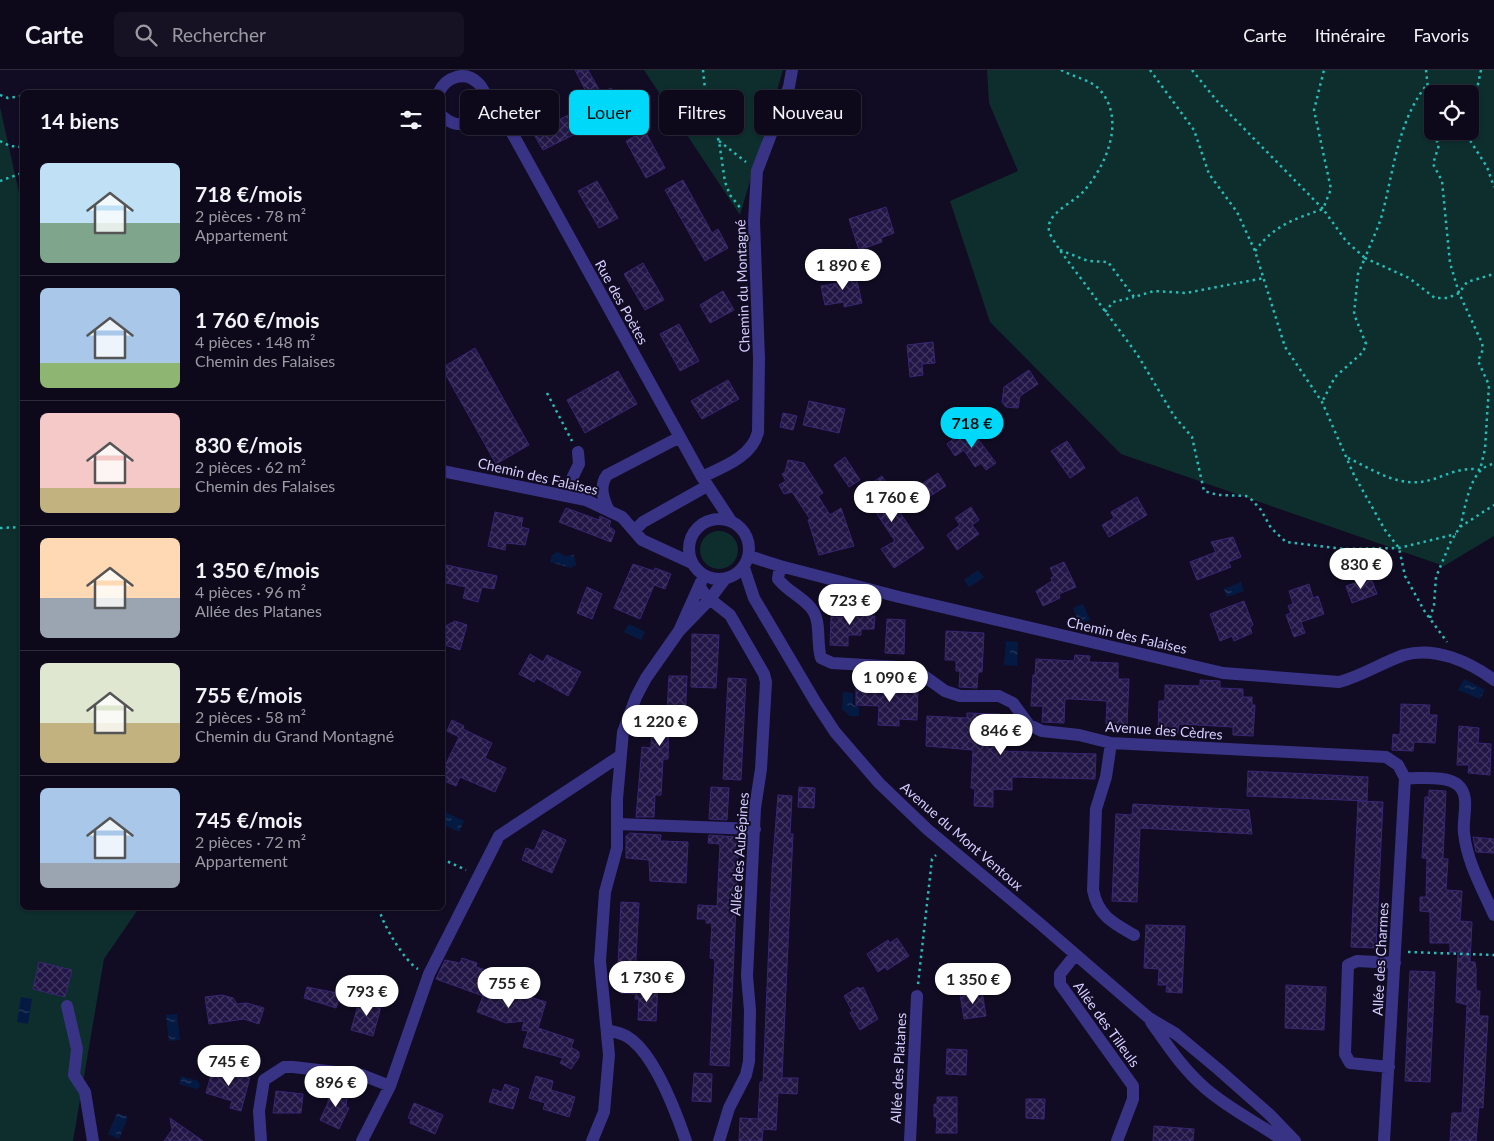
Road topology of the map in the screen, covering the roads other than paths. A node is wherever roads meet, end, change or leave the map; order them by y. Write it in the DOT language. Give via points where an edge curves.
graph roads {
  1 [pos="792,70"];
  2 [pos="440,90"];
  3 [pos="483,90"];
  4 [pos="445,118"];
  5 [pos="460,124"];
  6 [pos="513,135"];
  7 [pos="680,437"];
  8 [pos="578,452"];
  9 [pos="445,472"];
  10 [pos="708,486"];
  11 [pos="564,495"];
  12 [pos="608,510"];
  13 [pos="715,519"];
  14 [pos="731,521"];
  15 [pos="634,531"];
  16 [pos="689,544"];
  17 [pos="672,552"];
  18 [pos="749,556"];
  19 [pos="692,563"];
  20 [pos="780,566"];
  21 [pos="744,568"];
  22 [pos="729,578"];
  23 [pos="701,580"];
  24 [pos="754,598"];
  25 [pos="710,599"];
  26 [pos="679,631"];
  27 [pos="1494,680"];
  28 [pos="1111,743"];
  29 [pos="620,756"];
  30 [pos="1405,778"];
  31 [pos="617,824"];
  32 [pos="755,829"];
  33 [pos="1494,915"];
  34 [pos="1134,935"];
  35 [pos="1075,955"];
  36 [pos="1395,957"];
  37 [pos="917,996"];
  38 [pos="67,1006"];
  39 [pos="1148,1018"];
  40 [pos="607,1030"];
  41 [pos="1389,1067"];
  42 [pos="390,1086"];
  43 [pos="93,1141"];
  44 [pos="261,1141"];
  45 [pos="362,1141"];
  46 [pos="592,1141"];
  47 [pos="686,1141"];
  48 [pos="719,1141"];
  49 [pos="910,1141"];
  50 [pos="1117,1141"];
  51 [pos="1284,1141"];
  52 [pos="1294,1141"];
  53 [pos="1384,1141"];
  1 -- 10 [label="street, Chemin du Montagné" via="789,87 758,170 754,221 758,432 748,451"];
  2 -- 3 [label="street, Rue des Poètes" via="450,79 459,76 471,78"];
  4 -- 5 [label="street"];
  6 -- 7 [label="street, Rue des Poètes"];
  7 -- 10 [label="street, Rue des Poètes"];
  7 -- 12 [label="street" via="607,474 602,481 602,492"];
  8 -- 11 [label="street" via="579,464"];
  9 -- 11 [label="street, Chemin des Falaises"];
  10 -- 13 [label="street, Rue des Poètes"];
  10 -- 14 [label="street, Rue des Poètes"];
  10 -- 15 [label="street, Chemin du Montagné" via="643,522"];
  11 -- 12 [label="street, Chemin des Falaises"];
  12 -- 15 [label="street, Chemin des Falaises" via="622,517"];
  13 -- 14 [label="street"];
  13 -- 16 [label="street" via="695,530"];
  14 -- 18 [label="street" via="744,531 750,547"];
  15 -- 17 [label="street, Chemin des Falaises" via="642,540"];
  16 -- 17 [label="street"];
  16 -- 19 [label="street"];
  17 -- 19 [label="street, Chemin des Falaises"];
  18 -- 20 [label="street, Chemin des Falaises"];
  18 -- 21 [label="street"];
  19 -- 23 [label="street"];
  20 -- 27 [label="street, Chemin des Falaises" via="1222,673 1339,682 1418,652 1433,653 1460,662 1479,669"];
  20 -- 28 [label="street, Avenue des Cèdres" via="778,579 812,608 818,621 817,646 821,658 832,663 899,668 924,676 945,691 960,696 999,696 1013,703 1029,724 1042,730"];
  21 -- 22 [label="street"];
  21 -- 24 [label="street, Avenue du Mont Ventoux"];
  22 -- 23 [label="street"];
  22 -- 24 [label="street, Avenue du Mont Ventoux"];
  22 -- 25 [label="street"];
  23 -- 25 [label="street, Allée des Aubépines"];
  23 -- 26 [label="street"];
  24 -- 35 [label="street, Avenue du Mont Ventoux" via="835,732 879,783"];
  25 -- 26 [label="street"];
  25 -- 32 [label="street, Allée des Aubépines" via="730,615 765,677"];
  26 -- 29 [label="street" via="636,697 623,732"];
  28 -- 30 [label="street, Avenue des Cèdres" via="1386,757 1398,765"];
  28 -- 34 [label="street" via="1106,777 1096,808 1093,890 1095,902 1107,920"];
  29 -- 31 [label="street"];
  29 -- 42 [label="street" via="499,836 429,974"];
  30 -- 33 [label="street" via="1449,780 1458,785 1465,795 1464,831 1468,856"];
  30 -- 36 [label="street, Allée des Charmes"];
  31 -- 32 [label="street"];
  31 -- 40 [label="street" via="618,848 605,892 600,961"];
  32 -- 48 [label="street, Allée des Aubépines" via="747,976 749,1062"];
  35 -- 39 [label="street, Avenue du Mont Ventoux"];
  35 -- 50 [label="street, Allée des Tilleuls" via="1060,974 1060,984 1133,1086 1133,1099"];
  36 -- 41 [label="street, Allée des Charmes"];
  36 -- 41 [label="street" via="1348,964 1345,1054 1350,1063"];
  37 -- 49 [label="street, Allée des Platanes"];
  38 -- 43 [label="street" via="77,1049 74,1075 85,1092"];
  39 -- 51 [label="street, Avenue du Mont Ventoux" via="1174,1055 1205,1088"];
  39 -- 52 [label="street, Avenue du Mont Ventoux" via="1199,1052 1269,1114"];
  40 -- 46 [label="street" via="609,1055 604,1112"];
  40 -- 47 [label="street" via="633,1040 648,1060 665,1089"];
  41 -- 53 [label="street, Allée des Charmes"];
  42 -- 44 [label="street" via="362,1075 284,1067 264,1080 259,1111"];
  42 -- 45 [label="street"];
}
